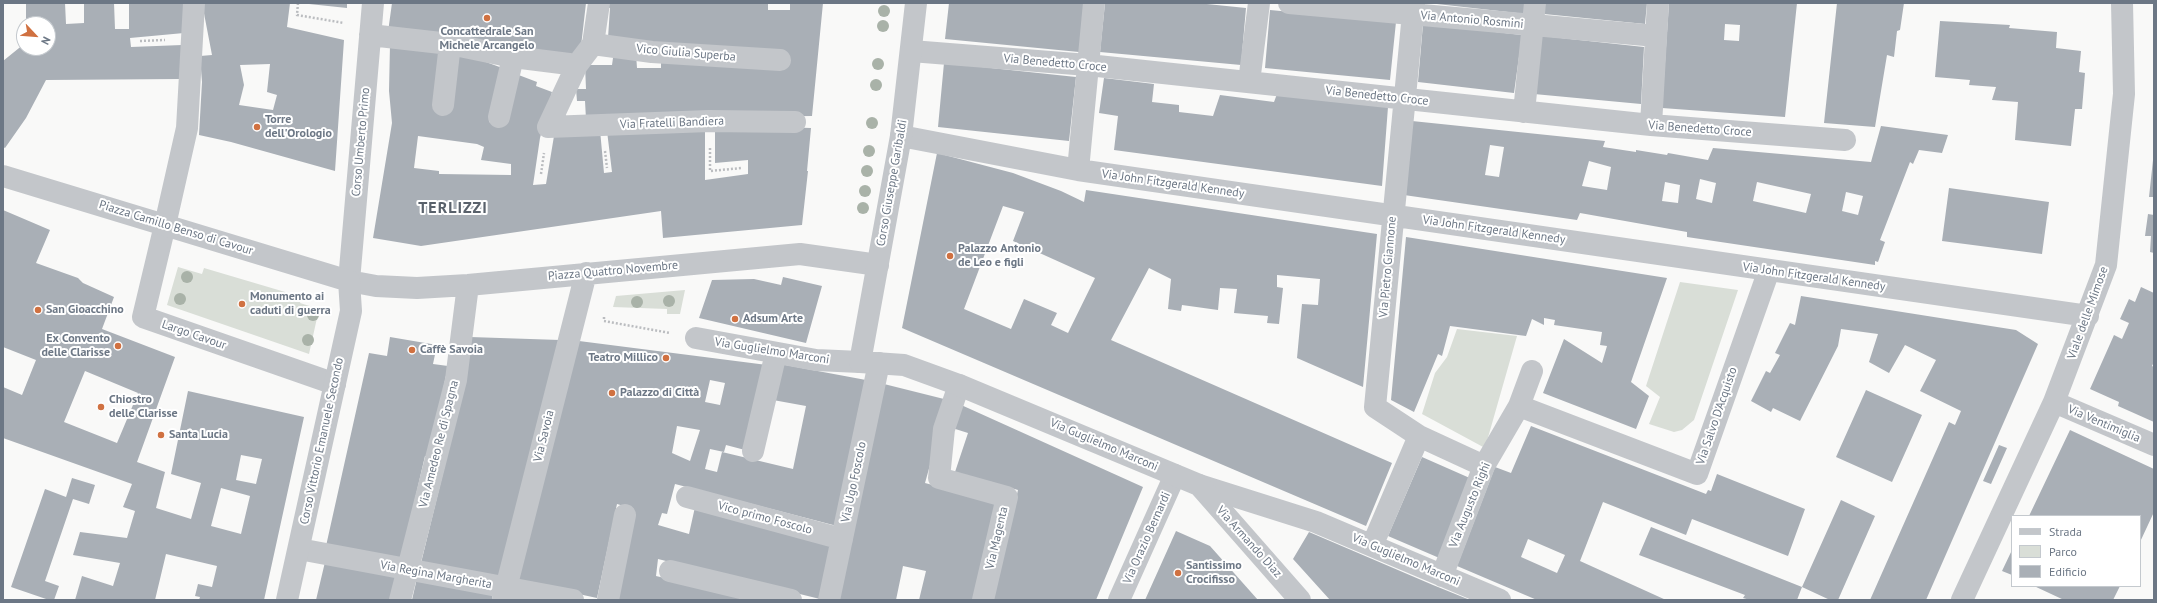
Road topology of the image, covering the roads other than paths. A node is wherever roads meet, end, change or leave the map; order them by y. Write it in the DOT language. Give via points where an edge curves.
graph roads {
  1 [pos="194,3"];
  2 [pos="373,3"];
  3 [pos="599,3"];
  4 [pos="916,3"];
  5 [pos="1094,3"];
  6 [pos="1259,3"];
  7 [pos="1289,3"];
  8 [pos="1535,3"];
  9 [pos="1658,3"];
  10 [pos="2122,3"];
  11 [pos="1413,9"];
  12 [pos="1532,25"];
  13 [pos="370,31"];
  14 [pos="1656,36"];
  15 [pos="450,44"];
  16 [pos="593,44"];
  17 [pos="910,51"];
  18 [pos="513,57"];
  19 [pos="780,60"];
  20 [pos="577,65"];
  21 [pos="1088,65"];
  22 [pos="1250,82"];
  23 [pos="1405,100"];
  24 [pos="443,105"];
  25 [pos="1524,112"];
  26 [pos="499,117"];
  27 [pos="795,122"];
  28 [pos="1651,125"];
  29 [pos="901,136"];
  30 [pos="1845,140"];
  31 [pos="1078,170"];
  32 [pos="3,176"];
  33 [pos="1392,216"];
  34 [pos="165,225"];
  35 [pos="878,265"];
  36 [pos="1769,270"];
  37 [pos="586,273"];
  38 [pos="349,281"];
  39 [pos="468,285"];
  40 [pos="2088,316"];
  41 [pos="696,338"];
  42 [pos="776,353"];
  43 [pos="870,362"];
  44 [pos="1532,371"];
  45 [pos="334,384"];
  46 [pos="960,385"];
  47 [pos="2054,402"];
  48 [pos="1519,406"];
  49 [pos="1419,436"];
  50 [pos="2154,445"];
  51 [pos="753,451"];
  52 [pos="1484,466"];
  53 [pos="1175,475"];
  54 [pos="1198,485"];
  55 [pos="687,497"];
  56 [pos="625,515"];
  57 [pos="842,539"];
  58 [pos="1372,546"];
  59 [pos="299,549"];
  60 [pos="408,570"];
  61 [pos="670,571"];
  62 [pos="1442,576"];
  63 [pos="504,594"];
  64 [pos="287,600"];
  65 [pos="400,600"];
  66 [pos="573,600"];
  67 [pos="608,600"];
  68 [pos="791,600"];
  69 [pos="829,600"];
  70 [pos="983,600"];
  71 [pos="1119,600"];
  72 [pos="1300,600"];
  73 [pos="1500,600"];
  74 [pos="1962,600"];
  1 -- 34 [label="street" via="186,128"];
  2 -- 13 [label="street, Corso Umberto Primo"];
  3 -- 16 [label="street"];
  4 -- 17 [label="street, Corso Giuseppe Garibaldi"];
  5 -- 21 [label="street"];
  6 -- 22 [label="street"];
  7 -- 11 [label="street, Via Antonio Rosmini"];
  8 -- 12 [label="street"];
  9 -- 14 [label="street"];
  10 -- 40 [label="street, Viale delle Mimose" via="2124,94 2106,265"];
  11 -- 12 [label="street, Via Antonio Rosmini"];
  11 -- 23 [label="street, Via Pietro Giannone"];
  12 -- 14 [label="street, Via Antonio Rosmini"];
  12 -- 25 [label="street"];
  13 -- 15 [label="street"];
  13 -- 38 [label="street, Corso Umberto Primo"];
  14 -- 28 [label="street"];
  15 -- 18 [label="street"];
  15 -- 24 [label="street"];
  16 -- 19 [label="street, Vico Giulia Superba" via="652,52"];
  16 -- 20 [label="street"];
  17 -- 21 [label="street, Via Benedetto Croce"];
  17 -- 29 [label="street, Corso Giuseppe Garibaldi"];
  18 -- 20 [label="street"];
  18 -- 26 [label="street"];
  20 -- 27 [label="street, Via Fratelli Bandiera" via="548,127 710,121"];
  21 -- 22 [label="street, Via Benedetto Croce"];
  21 -- 31 [label="street"];
  22 -- 23 [label="street, Via Benedetto Croce"];
  23 -- 25 [label="street, Via Benedetto Croce"];
  23 -- 33 [label="street, Via Pietro Giannone"];
  25 -- 28 [label="street, Via Benedetto Croce"];
  28 -- 30 [label="street, Via Benedetto Croce"];
  29 -- 31 [label="street, Via John Fitzgerald Kennedy"];
  29 -- 35 [label="street, Corso Giuseppe Garibaldi"];
  31 -- 33 [label="street, Via John Fitzgerald Kennedy"];
  32 -- 34 [label="street, Piazza Camillo Benso di Cavour"];
  33 -- 36 [label="street, Via John Fitzgerald Kennedy"];
  33 -- 49 [label="street, Via Pietro Giannone" via="1375,407"];
  34 -- 38 [label="street, Piazza Camillo Benso di Cavour"];
  34 -- 45 [label="street, Largo Cavour" via="143,317"];
  35 -- 37 [label="street, Piazza Quattro Novembre" via="800,254"];
  35 -- 43 [label="street, Corso Giuseppe Garibaldi"];
  36 -- 40 [label="street, Via John Fitzgerald Kennedy"];
  36 -- 48 [label="street, Via Salvo D'Acquisto" via="1697,474"];
  37 -- 39 [label="street, Piazza Quattro Novembre"];
  37 -- 63 [label="street, Via Savoia"];
  38 -- 39 [label="street, Piazza Quattro Novembre" via="376,286 417,288"];
  38 -- 45 [label="street, Corso Vittorio Emanuele Secondo" via="350,311"];
  39 -- 60 [label="street, Via Amedeo Re di Spagna" via="456,380"];
  40 -- 47 [label="street, Viale delle Mimose"];
  41 -- 42 [label="street, Via Guglielmo Marconi"];
  42 -- 43 [label="street, Via Guglielmo Marconi" via="816,360"];
  42 -- 51 [label="street"];
  43 -- 46 [label="street, Via Guglielmo Marconi" via="904,365"];
  43 -- 57 [label="street, Via Ugo Foscolo"];
  44 -- 48 [label="street, Via Augusto Righi"];
  45 -- 59 [label="street, Corso Vittorio Emanuele Secondo"];
  46 -- 53 [label="street, Via Guglielmo Marconi"];
  46 -- 70 [label="street, Via Magenta" via="944,429 939,478 1006,497"];
  47 -- 50 [label="street, Via Ventimiglia"];
  47 -- 74 [label="street, Viale delle Mimose"];
  48 -- 52 [label="street, Via Augusto Righi"];
  49 -- 52 [label="street, Via Pietro Giannone"];
  49 -- 58 [label="street"];
  52 -- 62 [label="street, Via Augusto Righi"];
  53 -- 54 [label="street, Via Guglielmo Marconi"];
  53 -- 71 [label="street, Via Orazio Bernardi"];
  54 -- 58 [label="street, Via Guglielmo Marconi" via="1316,522"];
  54 -- 72 [label="street, Via Armando Diaz"];
  55 -- 57 [label="street, Vico primo Foscolo"];
  56 -- 67 [label="street"];
  57 -- 69 [label="street, Via Ugo Foscolo"];
  58 -- 62 [label="street, Via Guglielmo Marconi"];
  59 -- 60 [label="street, Via Regina Margherita"];
  59 -- 64 [label="street, Corso Vittorio Emanuele Secondo"];
  60 -- 63 [label="street, Via Regina Margherita"];
  60 -- 65 [label="street, Via Amedeo Re di Spagna"];
  61 -- 68 [label="street"];
  62 -- 73 [label="street, Via Guglielmo Marconi"];
  63 -- 66 [label="street, Via Regina Margherita"];
}
